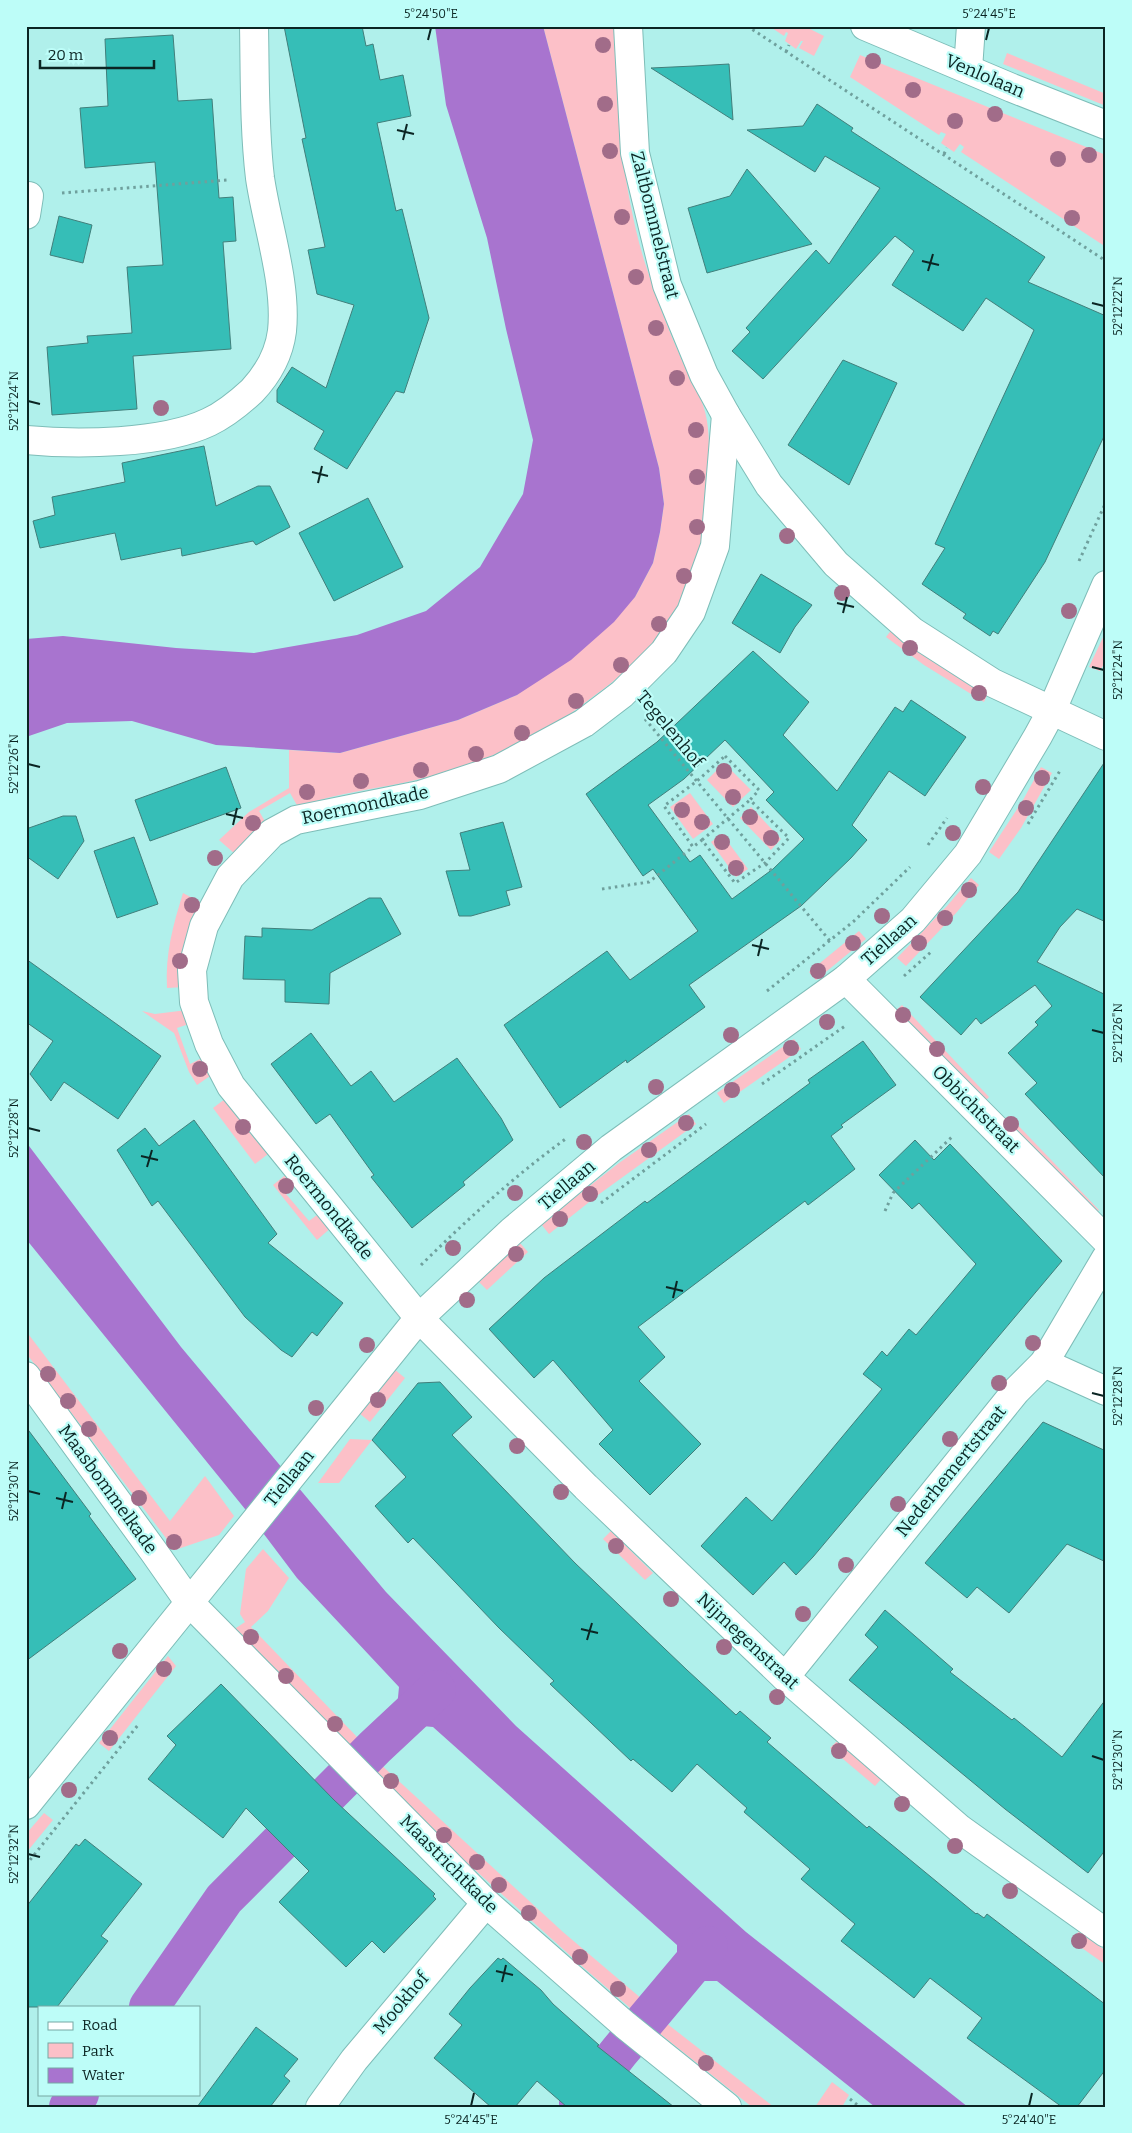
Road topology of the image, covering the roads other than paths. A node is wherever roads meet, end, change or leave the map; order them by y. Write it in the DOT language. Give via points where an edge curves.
graph roads {
  1 [pos="254,26"];
  2 [pos="628,26"];
  3 [pos="865,26"];
  4 [pos="971,26"];
  5 [pos="968,69"];
  6 [pos="1106,125"];
  7 [pos="726,415"];
  8 [pos="26,440"];
  9 [pos="1106,585"];
  10 [pos="1051,712"];
  11 [pos="1106,736"];
  12 [pos="846,979"];
  13 [pos="1106,1240"];
  14 [pos="1106,1258"];
  15 [pos="427,1310"];
  16 [pos="1044,1363"];
  17 [pos="26,1376"];
  18 [pos="1106,1391"];
  19 [pos="188,1602"];
  20 [pos="785,1677"];
  21 [pos="26,1805"];
  22 [pos="486,1903"];
  23 [pos="1106,1933"];
  24 [pos="320,2107"];
  25 [pos="727,2107"];
  1 -- 8 [label="street" via="260,177 282,286 282,331 278,351 265,378 238,405 209,422 169,435 95,443"];
  2 -- 7 [label="street, Zaltbommelstraat" via="635,153 667,285 704,374"];
  3 -- 5 [label="street, Venlolaan"];
  4 -- 5 [label="street"];
  5 -- 6 [label="street, Venlolaan"];
  7 -- 10 [label="street, Zaltbommelstraat" via="769,485 836,564 912,631 993,683"];
  7 -- 15 [label="street, Roermondkade" via="715,546 697,596 691,612 664,652 622,694 584,723 499,769 420,795 296,820 272,833 230,877 204,926 192,970 194,1002 231,1086"];
  9 -- 10 [label="street, Tiellaan"];
  10 -- 11 [label="street, Zaltbommelstraat"];
  10 -- 12 [label="street, Tiellaan" via="968,854 913,920"];
  12 -- 13 [label="street, Obbichtstraat"];
  12 -- 15 [label="street, Tiellaan" via="611,1148 512,1231"];
  14 -- 16 [label="street, Nederhemertstraat"];
  15 -- 19 [label="street, Tiellaan"];
  15 -- 20 [label="street, Nijmegenstraat" via="586,1487"];
  16 -- 18 [label="street"];
  16 -- 20 [label="street, Nederhemertstraat" via="1016,1391"];
  17 -- 19 [label="street, Maasbommelkade"];
  19 -- 21 [label="street, Tiellaan"];
  19 -- 22 [label="street, Maastrichtkade"];
  20 -- 23 [label="street, Nijmegenstraat" via="960,1829"];
  22 -- 24 [label="street, Mookhof" via="354,2060"];
  22 -- 25 [label="street, Maastrichtkade" via="625,2025"];
}
